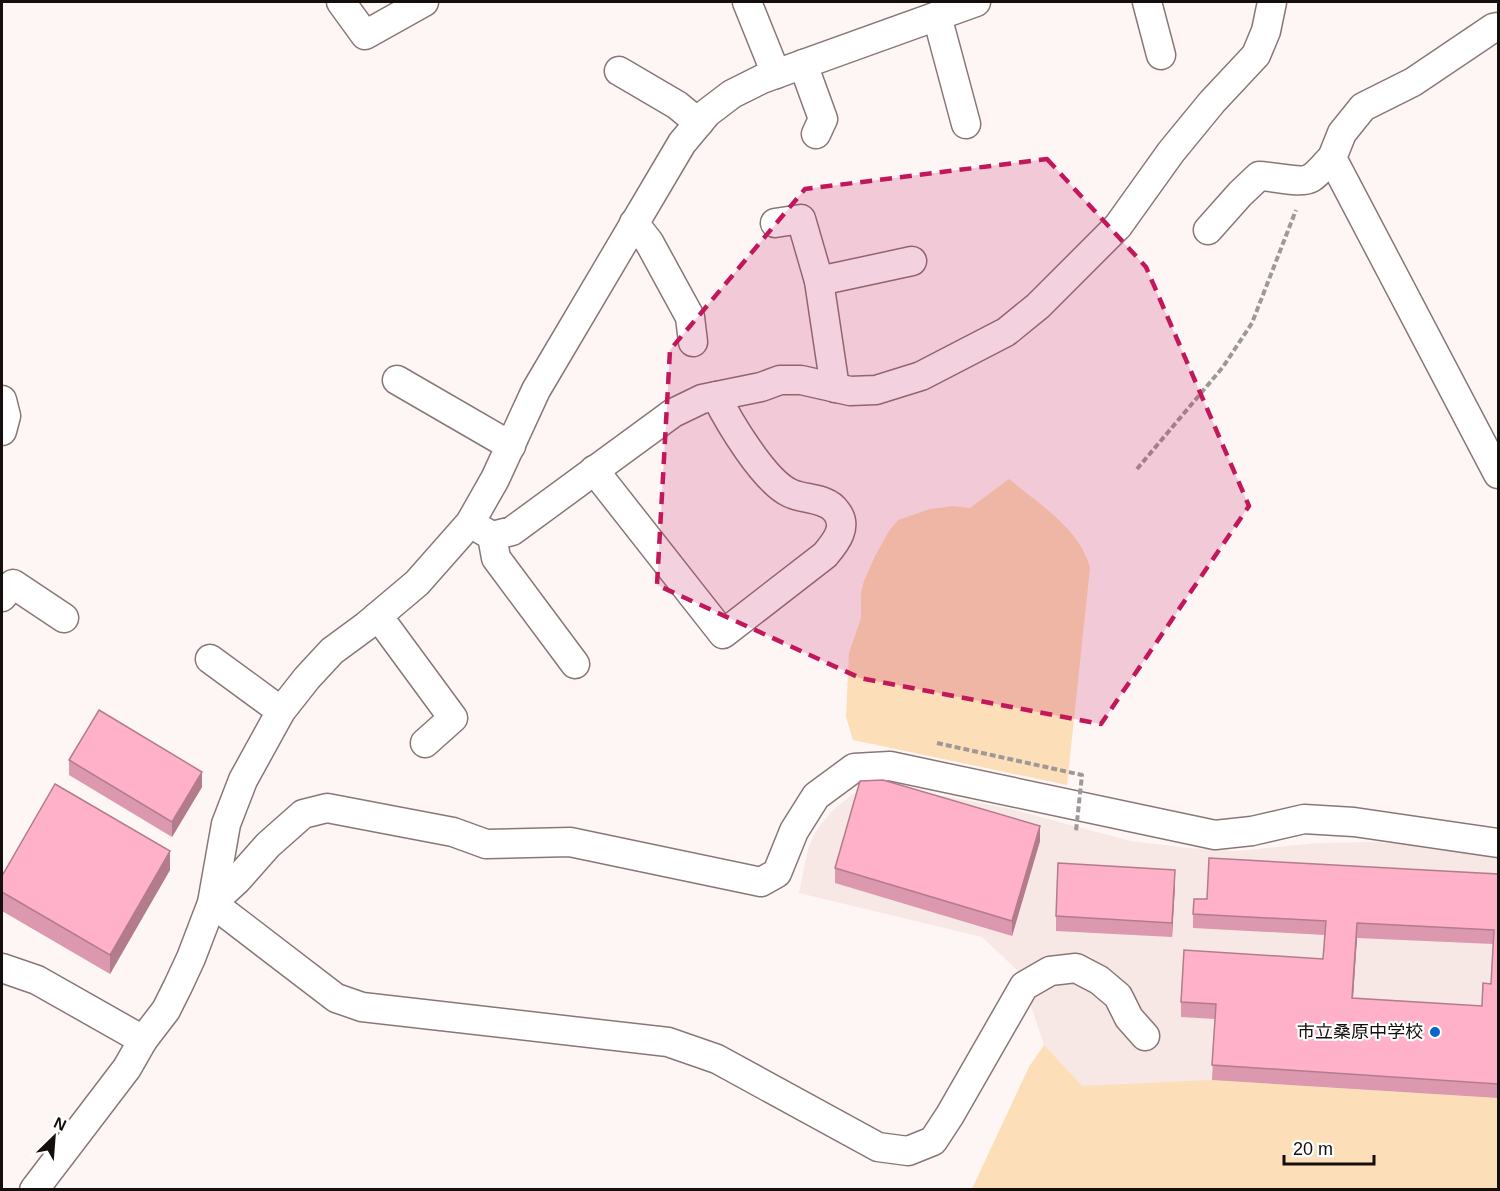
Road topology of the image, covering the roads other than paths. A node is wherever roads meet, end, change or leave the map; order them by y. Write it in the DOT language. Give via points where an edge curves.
graph roads {
  1 [pos="341,2"];
  2 [pos="424,2"];
  3 [pos="747,2"];
  4 [pos="976,2"];
  5 [pos="1147,2"];
  6 [pos="1272,2"];
  7 [pos="937,16"];
  8 [pos="1498,27"];
  9 [pos="1161,56"];
  10 [pos="803,64"];
  11 [pos="619,71"];
  12 [pos="776,74"];
  13 [pos="699,123"];
  14 [pos="966,124"];
  15 [pos="816,134"];
  16 [pos="1332,158"];
  17 [pos="775,223"];
  18 [pos="634,224"];
  19 [pos="1208,230"];
  20 [pos="912,261"];
  21 [pos="819,281"];
  22 [pos="693,342"];
  23 [pos="397,380"];
  24 [pos="835,388"];
  25 [pos="716,396"];
  26 [pos="2,400"];
  27 [pos="2,431"];
  28 [pos="511,446"];
  29 [pos="594,470"];
  30 [pos="1498,474"];
  31 [pos="481,529"];
  32 [pos="2,597"];
  33 [pos="378,616"];
  34 [pos="64,618"];
  35 [pos="210,659"];
  36 [pos="575,664"];
  37 [pos="281,711"];
  38 [pos="425,743"];
  39 [pos="1498,843"];
  40 [pos="212,903"];
  41 [pos="2,968"];
  42 [pos="1146,1036"];
  43 [pos="143,1040"];
  44 [pos="34,1190"];
  1 -- 2 [label="street" via="365,35"];
  3 -- 12 [label="street"];
  4 -- 7 [label="street"];
  5 -- 9 [label="street"];
  6 -- 24 [label="street" via="1256,55 1171,152 1118,226 1038,306 1006,332 921,376 876,390"];
  7 -- 10 [label="street"];
  7 -- 14 [label="street"];
  8 -- 16 [label="street" via="1413,82 1363,107 1342,133"];
  10 -- 12 [label="street"];
  10 -- 15 [label="street" via="823,119"];
  11 -- 13 [label="street" via="677,105"];
  12 -- 13 [label="street" via="732,94"];
  13 -- 18 [label="street" via="682,143"];
  16 -- 19 [label="street" via="1310,179 1259,176"];
  16 -- 30 [label="street"];
  17 -- 21 [label="street" via="801,219"];
  18 -- 22 [label="street" via="649,242 690,317"];
  18 -- 28 [label="street" via="536,390"];
  20 -- 21 [label="street"];
  21 -- 24 [label="street"];
  23 -- 28 [label="street"];
  24 -- 25 [label="street" via="801,380 780,380"];
  25 -- 29 [label="street" via="673,413"];
  25 -- 29 [label="street" via="732,428 777,486 820,500 836,510 842,524 838,539 825,555 723,634"];
  26 -- 27 [label="street" via="6,416"];
  28 -- 31 [label="street" via="495,479"];
  29 -- 31 [label="street" via="512,531"];
  31 -- 33 [label="street"];
  31 -- 36 [label="street" via="496,558"];
  32 -- 34 [label="street" via="13,584"];
  33 -- 37 [label="street" via="332,651"];
  33 -- 38 [label="street" via="453,718"];
  35 -- 37 [label="street"];
  37 -- 40 [label="street" via="243,780 226,824"];
  39 -- 40 [label="street" via="1354,822 1304,819 1215,835 890,766 854,768 816,796 794,831 777,873 760,882 570,842 486,844 453,832 327,808 303,814"];
  40 -- 42 [label="street" via="336,998 362,1007 668,1042 717,1059 878,1148 908,1151 933,1141 1024,986 1050,971 1076,968 1099,980 1118,996 1129,1018"];
  40 -- 43 [label="street" via="166,1010"];
  41 -- 43 [label="street" via="37,980"];
  43 -- 44 [label="street" via="127,1068"];
}
